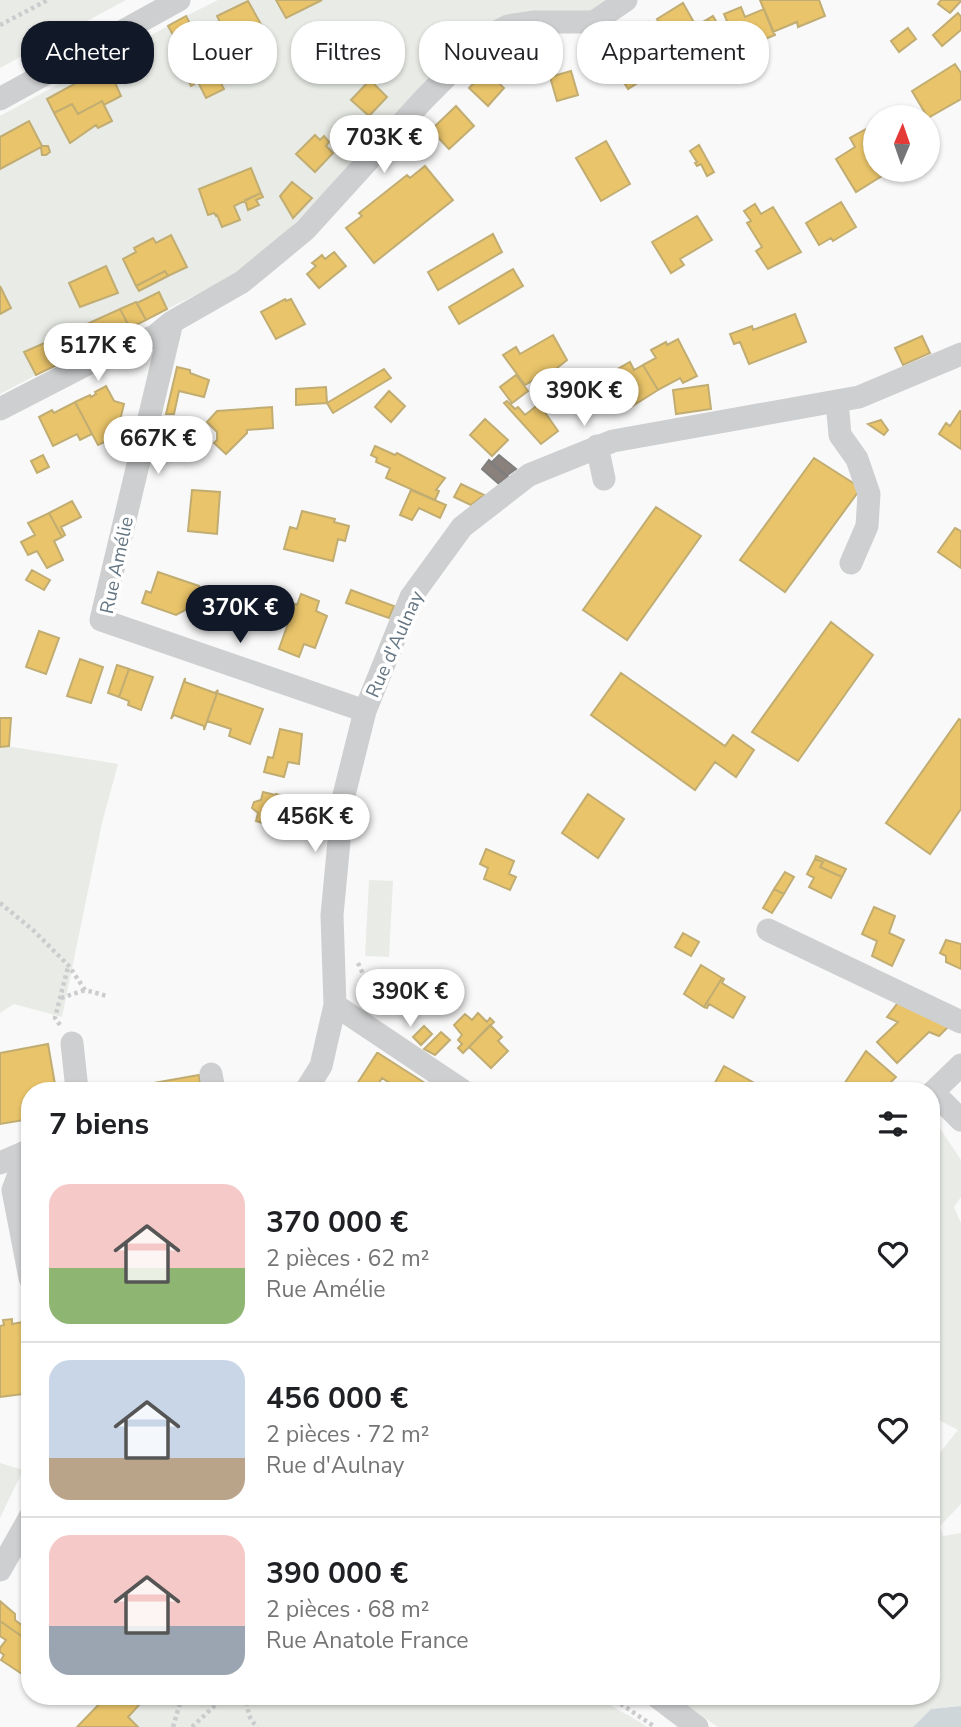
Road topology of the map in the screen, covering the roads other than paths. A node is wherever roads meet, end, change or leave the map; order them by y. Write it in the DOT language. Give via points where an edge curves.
graph roads {
  1 [pos="179,0"];
  2 [pos="626,0"];
  3 [pos="0,99"];
  4 [pos="172,323"];
  5 [pos="961,354"];
  6 [pos="837,401"];
  7 [pos="0,409"];
  8 [pos="597,446"];
  9 [pos="604,479"];
  10 [pos="851,564"];
  11 [pos="365,711"];
  12 [pos="768,930"];
  13 [pos="335,1005"];
  14 [pos="961,1022"];
  15 [pos="72,1043"];
  16 [pos="961,1065"];
  17 [pos="76,1082"];
  18 [pos="311,1082"];
  19 [pos="450,1082"];
  20 [pos="940,1085"];
  21 [pos="940,1100"];
  22 [pos="961,1120"];
  23 [pos="21,1154"];
  24 [pos="0,1163"];
  25 [pos="21,1170"];
  26 [pos="21,1231"];
  27 [pos="21,1533"];
  28 [pos="0,1570"];
  29 [pos="668,1705"];
  30 [pos="697,1727"];
  1 -- 3 [label="street"];
  2 -- 4 [label="street" via="594,22 533,22 508,26 485,38 305,230 242,282"];
  4 -- 7 [label="street" via="155,336 97,359"];
  4 -- 11 [label="street, Rue Amélie" via="101,620"];
  5 -- 6 [label="street, Rue d'Aulnay" via="859,397"];
  6 -- 8 [label="street, Rue d'Aulnay"];
  6 -- 10 [label="street" via="841,435 857,459 869,494 867,526"];
  8 -- 9 [label="street"];
  8 -- 11 [label="street, Rue d'Aulnay" via="528,475 462,527 411,597"];
  11 -- 13 [label="street, Rue d'Aulnay" via="343,799 332,915"];
  12 -- 14 [label="street"];
  13 -- 18 [label="street, Rue d'Aulnay" via="321,1066"];
  13 -- 19 [label="street"];
  15 -- 17 [label="street"];
  16 -- 20 [label="street"];
  21 -- 22 [label="street"];
  23 -- 24 [label="street"];
  25 -- 26 [label="street" via="13,1190"];
  27 -- 28 [label="street"];
  29 -- 30 [label="street"];
}
